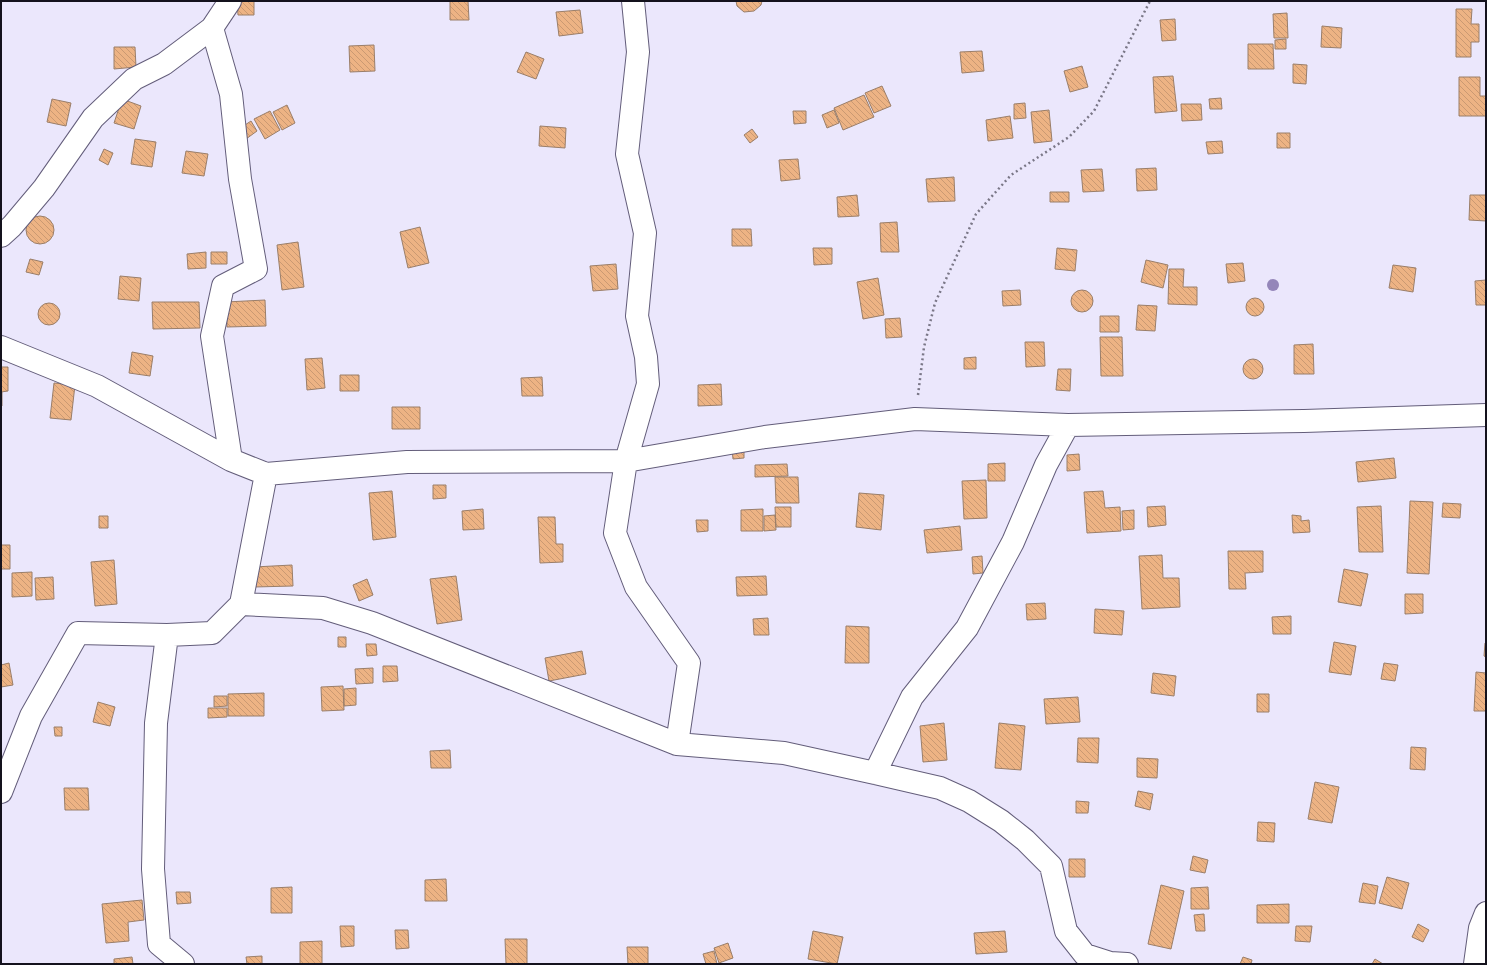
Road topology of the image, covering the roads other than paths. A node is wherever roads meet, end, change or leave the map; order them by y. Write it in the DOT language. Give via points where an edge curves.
graph roads {
  1 [pos="230,1"];
  2 [pos="633,1"];
  3 [pos="212,28"];
  4 [pos="1,236"];
  5 [pos="1,347"];
  6 [pos="1486,415"];
  7 [pos="1068,425"];
  8 [pos="232,460"];
  9 [pos="626,461"];
  10 [pos="266,474"];
  11 [pos="241,604"];
  12 [pos="167,635"];
  13 [pos="677,744"];
  14 [pos="875,773"];
  15 [pos="1,792"];
  16 [pos="1486,913"];
  17 [pos="183,964"];
  18 [pos="1127,964"];
  19 [pos="1475,964"];
  1 -- 3 [label="street"];
  2 -- 9 [label="street" via="638,52 627,154 645,233 637,316 646,357 648,384"];
  3 -- 4 [label="street" via="164,64 134,79 93,118 44,188"];
  3 -- 8 [label="street" via="231,94 240,180 256,269 223,286 212,336"];
  5 -- 8 [label="street" via="97,386"];
  6 -- 7 [label="street" via="1324,421"];
  7 -- 9 [label="street" via="914,419 765,437"];
  7 -- 14 [label="street" via="967,628 912,697"];
  8 -- 10 [label="street"];
  9 -- 10 [label="street" via="407,462"];
  9 -- 13 [label="street" via="615,533 636,587 689,663"];
  10 -- 11 [label="street"];
  11 -- 12 [label="street" via="212,633"];
  11 -- 13 [label="street" via="323,608 372,623"];
  12 -- 15 [label="street" via="78,633 31,716"];
  12 -- 17 [label="street" via="156,723 153,869 159,944"];
  13 -- 14 [label="street" via="784,753"];
  14 -- 18 [label="street" via="940,788 969,801 1001,821 1051,866 1066,931 1085,955 1110,963"];
  16 -- 19 [label="street" via="1480,928"];
}
